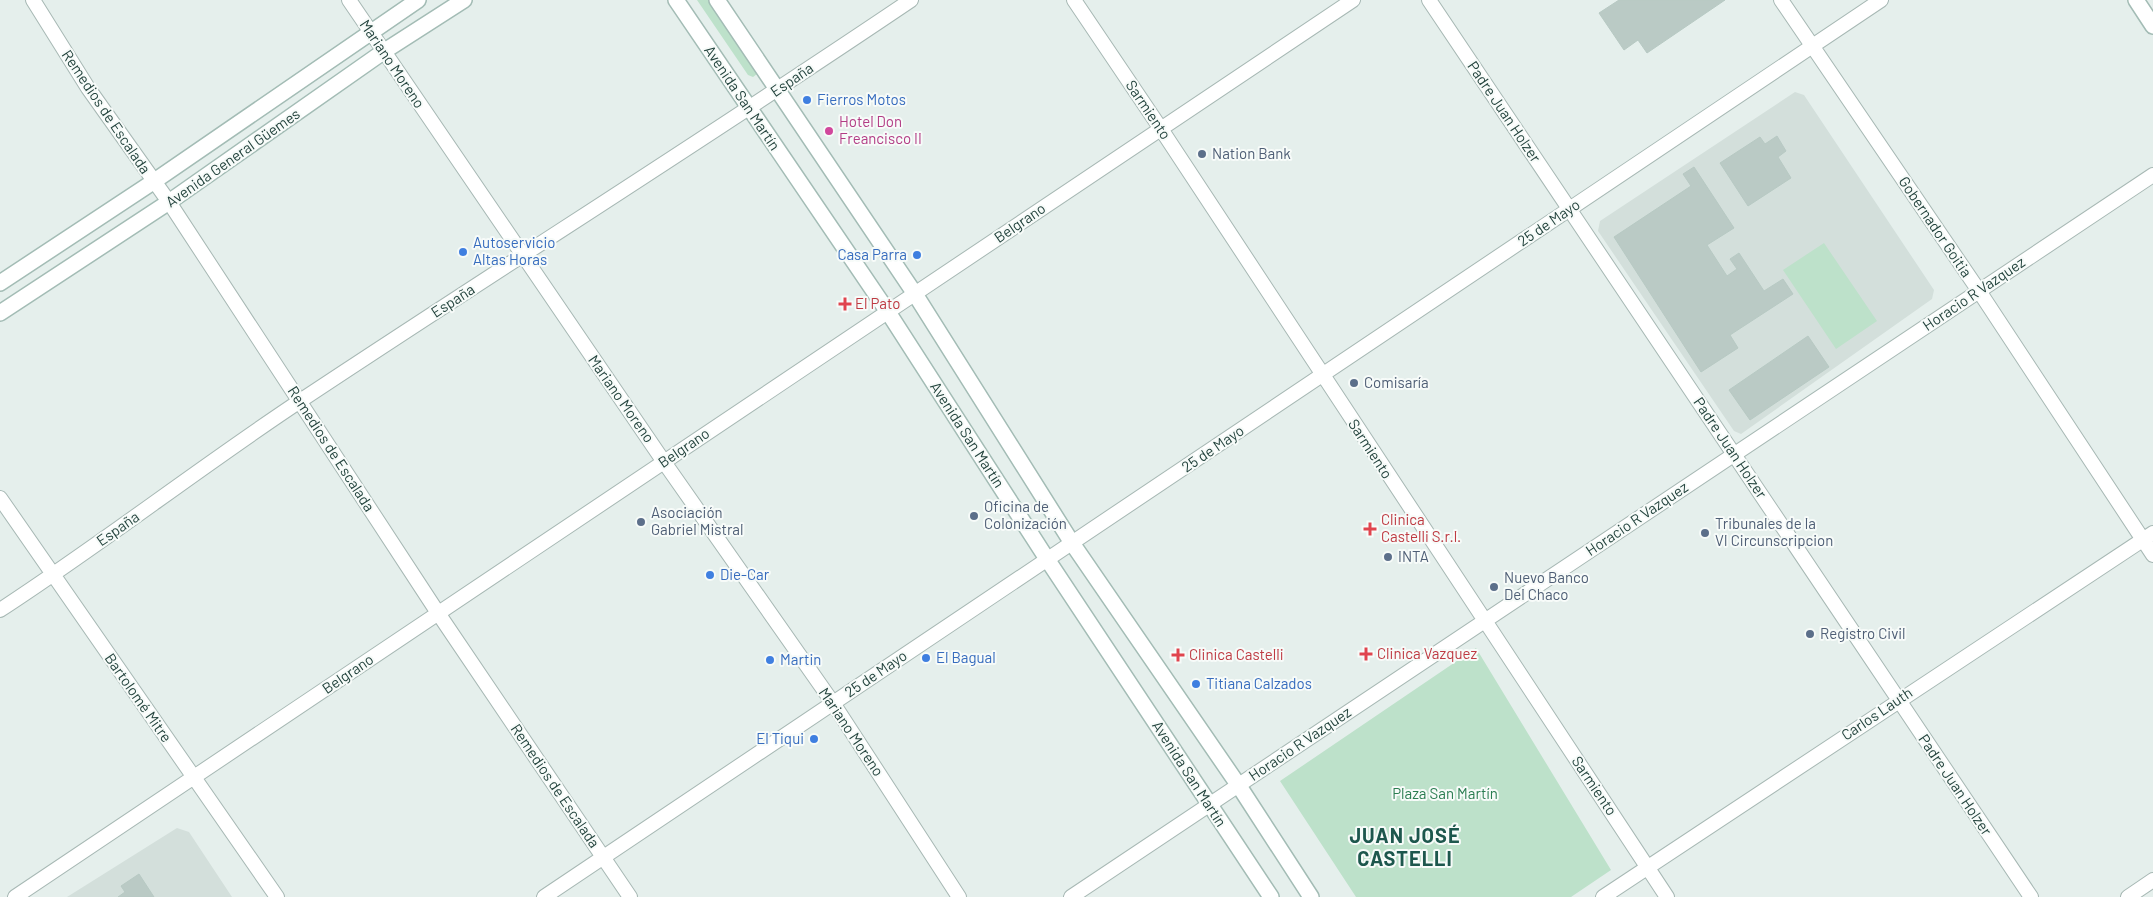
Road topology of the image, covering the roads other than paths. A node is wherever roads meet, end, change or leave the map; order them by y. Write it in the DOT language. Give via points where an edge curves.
graph roads {
  1 [pos="32,0"];
  2 [pos="349,0"];
  3 [pos="418,0"];
  4 [pos="464,0"];
  5 [pos="676,0"];
  6 [pos="717,0"];
  7 [pos="911,0"];
  8 [pos="1074,0"];
  9 [pos="1353,0"];
  10 [pos="1429,0"];
  11 [pos="1781,0"];
  12 [pos="1881,0"];
  13 [pos="2136,0"];
  14 [pos="2153,26"];
  15 [pos="370,33"];
  16 [pos="1812,46"];
  17 [pos="383,52"];
  18 [pos="778,90"];
  19 [pos="749,108"];
  20 [pos="1161,128"];
  21 [pos="2153,175"];
  22 [pos="153,182"];
  23 [pos="169,202"];
  24 [pos="1569,209"];
  25 [pos="522,255"];
  26 [pos="0,283"];
  27 [pos="1978,291"];
  28 [pos="915,294"];
  29 [pos="888,312"];
  30 [pos="0,313"];
  31 [pos="1322,375"];
  32 [pos="300,401"];
  33 [pos="1734,455"];
  34 [pos="664,462"];
  35 [pos="0,498"];
  36 [pos="2148,536"];
  37 [pos="1072,543"];
  38 [pos="2153,555"];
  39 [pos="1047,559"];
  40 [pos="53,575"];
  41 [pos="0,610"];
  42 [pos="438,613"];
  43 [pos="1484,621"];
  44 [pos="1898,700"];
  45 [pos="833,703"];
  46 [pos="194,777"];
  47 [pos="1239,786"];
  48 [pos="1209,805"];
  49 [pos="603,857"];
  50 [pos="1647,867"];
  51 [pos="2153,880"];
  52 [pos="15,897"];
  53 [pos="277,897"];
  54 [pos="544,897"];
  55 [pos="630,897"];
  56 [pos="959,897"];
  57 [pos="1071,897"];
  58 [pos="1271,897"];
  59 [pos="1311,897"];
  60 [pos="1603,897"];
  61 [pos="1667,897"];
  62 [pos="2030,897"];
  63 [pos="2128,897"];
  1 -- 22 [label="street, Remedios de Escalada"];
  2 -- 15 [label="street, Mariano Moreno"];
  3 -- 15 [label="main road, Avenida General Güemes"];
  4 -- 17 [label="main road, Avenida General Güemes"];
  5 -- 19 [label="main road, Avenida San Martín"];
  6 -- 18 [label="main road, Avenida San Martín"];
  7 -- 18 [label="street, España"];
  8 -- 20 [label="street, Sarmiento"];
  9 -- 20 [label="street, Belgrano"];
  10 -- 24 [label="street, Padre Juan Holzer"];
  11 -- 16 [label="street, Gobernador Goitia"];
  12 -- 16 [label="street, 25 de Mayo"];
  13 -- 14 [label="main road"];
  15 -- 17 [label="street, Mariano Moreno"];
  15 -- 22 [label="main road, Avenida General Güemes"];
  16 -- 24 [label="street, 25 de Mayo"];
  16 -- 27 [label="street, Gobernador Goitia"];
  17 -- 23 [label="main road, Avenida General Güemes"];
  17 -- 25 [label="street, Mariano Moreno"];
  18 -- 19 [label="street, España"];
  18 -- 28 [label="main road, Avenida San Martín"];
  19 -- 25 [label="street, España"];
  19 -- 29 [label="main road, Avenida San Martín"];
  20 -- 28 [label="street, Belgrano"];
  20 -- 31 [label="street, Sarmiento"];
  21 -- 27 [label="street, Horacio R Vazquez"];
  22 -- 23 [label="street, Remedios de Escalada"];
  22 -- 26 [label="main road, Avenida General Güemes"];
  23 -- 30 [label="main road, Avenida General Güemes"];
  23 -- 32 [label="street, Remedios de Escalada"];
  24 -- 31 [label="street, 25 de Mayo"];
  24 -- 33 [label="street, Padre Juan Holzer"];
  25 -- 32 [label="street, España"];
  25 -- 34 [label="street, Mariano Moreno"];
  27 -- 33 [label="street, Horacio R Vazquez"];
  27 -- 36 [label="street, Gobernador Goitia"];
  28 -- 29 [label="street, Belgrano"];
  28 -- 37 [label="main road, Avenida San Martín"];
  29 -- 34 [label="street, Belgrano"];
  29 -- 39 [label="main road, Avenida San Martín"];
  31 -- 37 [label="street, 25 de Mayo"];
  31 -- 43 [label="street, Sarmiento"];
  32 -- 40 [label="street, España"];
  32 -- 42 [label="street, Remedios de Escalada"];
  33 -- 43 [label="street, Horacio R Vazquez"];
  33 -- 44 [label="street, Padre Juan Holzer"];
  34 -- 42 [label="street, Belgrano"];
  34 -- 45 [label="street, Mariano Moreno"];
  35 -- 40 [label="street, Bartolomé Mitre"];
  36 -- 38 [label="street, Gobernador Goitia"];
  36 -- 44 [label="street, Carlos Lauth"];
  37 -- 39 [label="street, 25 de Mayo"];
  37 -- 47 [label="main road, Avenida San Martín"];
  39 -- 45 [label="street, 25 de Mayo"];
  39 -- 48 [label="main road, Avenida San Martín"];
  40 -- 41 [label="street, España"];
  40 -- 46 [label="street, Bartolomé Mitre"];
  42 -- 46 [label="street, Belgrano"];
  42 -- 49 [label="street, Remedios de Escalada"];
  43 -- 47 [label="street, Horacio R Vazquez"];
  43 -- 50 [label="street, Sarmiento"];
  44 -- 50 [label="street, Carlos Lauth"];
  44 -- 62 [label="street, Padre Juan Holzer"];
  45 -- 49 [label="street, 25 de Mayo"];
  45 -- 56 [label="street, Mariano Moreno"];
  46 -- 52 [label="street, Belgrano"];
  46 -- 53 [label="street, Bartolomé Mitre"];
  47 -- 48 [label="street, Horacio R Vazquez"];
  47 -- 59 [label="main road, Avenida San Martín"];
  48 -- 57 [label="street, Horacio R Vazquez"];
  48 -- 58 [label="main road, Avenida San Martín"];
  49 -- 54 [label="street, 25 de Mayo"];
  49 -- 55 [label="street, Remedios de Escalada"];
  50 -- 60 [label="street, Carlos Lauth"];
  50 -- 61 [label="street, Sarmiento"];
  51 -- 63 [label="street"];
}
